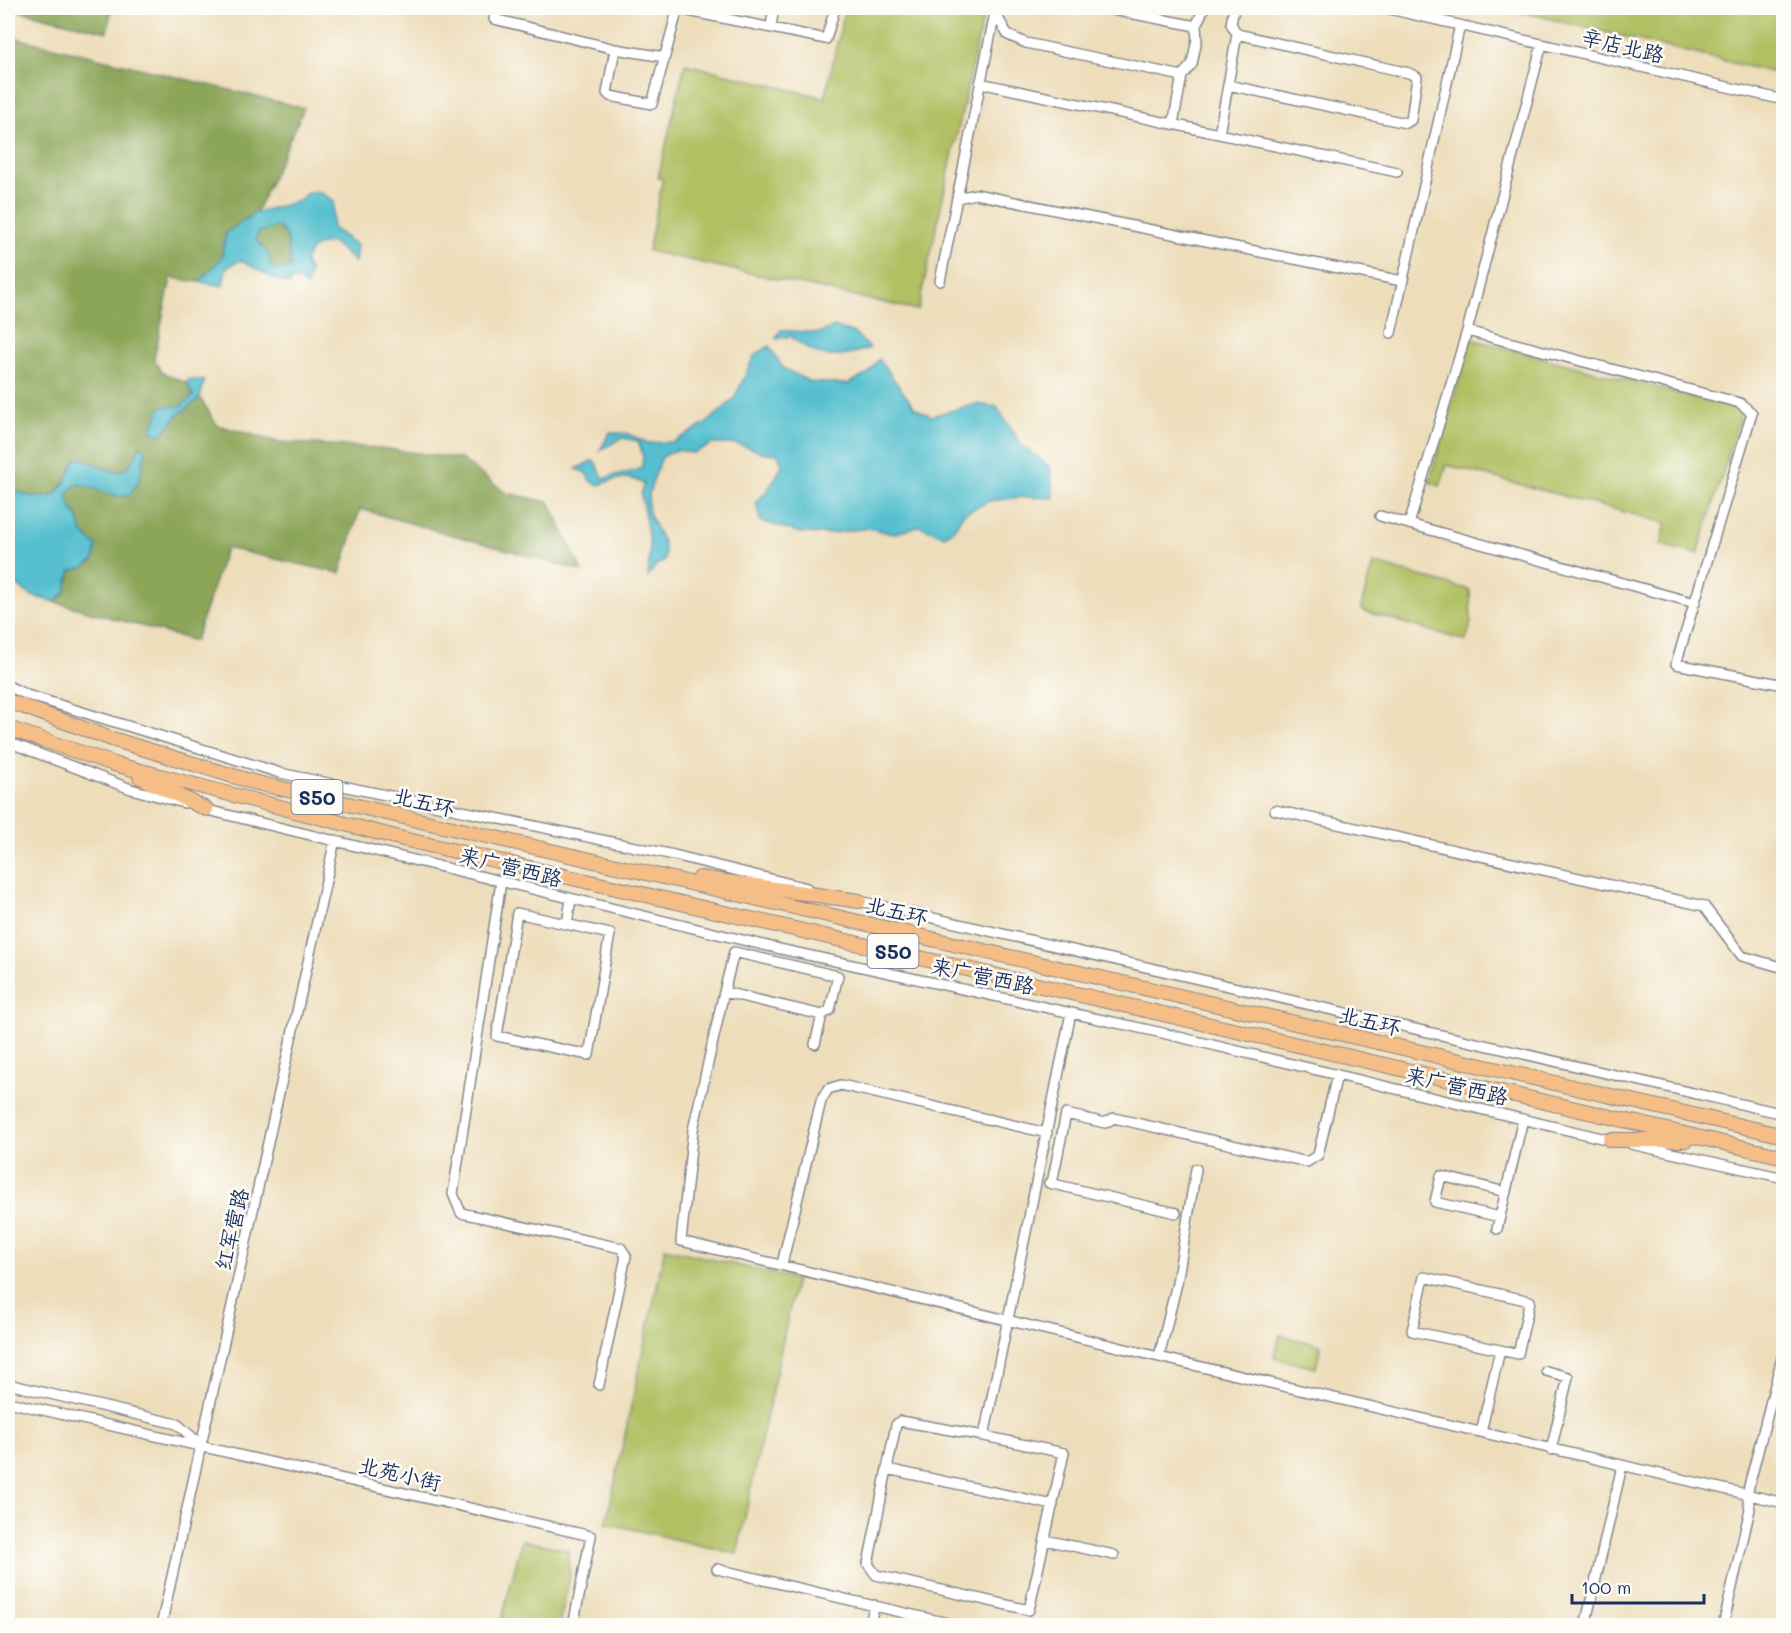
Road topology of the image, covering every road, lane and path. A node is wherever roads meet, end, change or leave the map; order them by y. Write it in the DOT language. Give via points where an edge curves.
graph roads {
  1 [pos="497,8"];
  2 [pos="677,8"];
  3 [pos="774,8"];
  4 [pos="835,8"];
  5 [pos="1103,8"];
  6 [pos="1204,8"];
  7 [pos="1234,8"];
  8 [pos="1385,8"];
  9 [pos="995,10"];
  10 [pos="1460,25"];
  11 [pos="771,26"];
  12 [pos="1196,26"];
  13 [pos="1238,34"];
  14 [pos="1542,44"];
  15 [pos="615,49"];
  16 [pos="664,57"];
  17 [pos="1182,76"];
  18 [pos="980,83"];
  19 [pos="1228,86"];
  20 [pos="1784,100"];
  21 [pos="1173,123"];
  22 [pos="1219,134"];
  23 [pos="1397,172"];
  24 [pos="957,198"];
  25 [pos="940,281"];
  26 [pos="1402,281"];
  27 [pos="1467,331"];
  28 [pos="1390,333"];
  29 [pos="1380,516"];
  30 [pos="1408,524"];
  31 [pos="1695,603"];
  32 [pos="8,686"];
  33 [pos="1784,686"];
  34 [pos="8,701"];
  35 [pos="8,729"];
  36 [pos="8,742"];
  37 [pos="114,764"];
  38 [pos="206,809"];
  39 [pos="1275,810"];
  40 [pos="335,840"];
  41 [pos="632,870"];
  42 [pos="501,882"];
  43 [pos="571,899"];
  44 [pos="859,901"];
  45 [pos="567,924"];
  46 [pos="795,953"];
  47 [pos="793,965"];
  48 [pos="1784,968"];
  49 [pos="724,993"];
  50 [pos="1071,1013"];
  51 [pos="822,1015"];
  52 [pos="815,1044"];
  53 [pos="1337,1075"];
  54 [pos="1052,1111"];
  55 [pos="1066,1114"];
  56 [pos="1784,1114"];
  57 [pos="1523,1119"];
  58 [pos="1047,1133"];
  59 [pos="1784,1136"];
  60 [pos="1610,1140"];
  61 [pos="1712,1140"];
  62 [pos="1784,1157"];
  63 [pos="1196,1169"];
  64 [pos="1784,1178"];
  65 [pos="1038,1180"];
  66 [pos="1052,1184"];
  67 [pos="1506,1192"];
  68 [pos="1176,1213"];
  69 [pos="1500,1217"];
  70 [pos="1497,1229"];
  71 [pos="782,1264"];
  72 [pos="1009,1321"];
  73 [pos="1500,1350"];
  74 [pos="1784,1350"];
  75 [pos="1159,1357"];
  76 [pos="1546,1371"];
  77 [pos="8,1384"];
  78 [pos="599,1385"];
  79 [pos="8,1402"];
  80 [pos="1481,1432"];
  81 [pos="984,1436"];
  82 [pos="200,1444"];
  83 [pos="1551,1450"];
  84 [pos="1622,1466"];
  85 [pos="887,1469"];
  86 [pos="1747,1494"];
  87 [pos="1784,1503"];
  88 [pos="1053,1505"];
  89 [pos="1045,1540"];
  90 [pos="1114,1555"];
  91 [pos="717,1569"];
  92 [pos="874,1605"];
  93 [pos="161,1626"];
  94 [pos="573,1626"];
  95 [pos="870,1626"];
  96 [pos="960,1626"];
  97 [pos="1585,1626"];
  98 [pos="1723,1626"];
  1 -- 15 [label="street" via="494,19"];
  2 -- 11 [label="street"];
  2 -- 16 [label="street"];
  3 -- 11 [label="street"];
  4 -- 11 [label="street" via="826,39"];
  5 -- 12 [label="street"];
  6 -- 12 [label="street"];
  7 -- 13 [label="street" via="1231,24"];
  8 -- 10 [label="street, 辛店北路"];
  9 -- 17 [label="street" via="1008,35 1026,43"];
  9 -- 18 [label="street"];
  10 -- 14 [label="street, 辛店北路"];
  10 -- 26 [label="street"];
  12 -- 17 [label="street" via="1192,64"];
  13 -- 19 [label="street"];
  13 -- 19 [label="street" via="1409,73 1417,77 1411,120 1406,123"];
  14 -- 20 [label="street, 辛店北路"];
  14 -- 27 [label="street"];
  15 -- 16 [label="street"];
  15 -- 16 [label="street" via="607,93 645,105 652,104"];
  17 -- 21 [label="street"];
  18 -- 21 [label="street"];
  18 -- 24 [label="street"];
  19 -- 22 [label="street"];
  21 -- 22 [label="street"];
  22 -- 23 [label="street"];
  24 -- 25 [label="street"];
  24 -- 26 [label="street" via="976,194"];
  26 -- 28 [label="street"];
  27 -- 30 [label="street"];
  27 -- 31 [label="street" via="1740,403 1752,413"];
  29 -- 30 [label="street"];
  30 -- 31 [label="street"];
  31 -- 33 [label="street" via="1676,664"];
  32 -- 44 [label="street" via="280,773 674,855"];
  34 -- 41 [label="highway, 北五环 / S50" via="112,739 253,782"];
  35 -- 37 [label="highway, 北五环 / S50"];
  36 -- 38 [label="street, 来广营西路" via="131,789"];
  37 -- 38 [label="highway"];
  37 -- 61 [label="highway, 北五环 / S50" via="403,839"];
  38 -- 40 [label="street, 来广营西路"];
  39 -- 48 [label="street" via="1704,906 1742,956"];
  40 -- 42 [label="street, 来广营西路"];
  40 -- 82 [label="street, 红军营路"];
  41 -- 44 [label="highway"];
  41 -- 59 [label="highway, 北五环 / S50"];
  42 -- 43 [label="street, 来广营西路"];
  42 -- 78 [label="street" via="453,1194 461,1213 621,1248 626,1256"];
  43 -- 45 [label="street"];
  43 -- 46 [label="street, 来广营西路"];
  44 -- 56 [label="street"];
  45 -- 45 [label="street" via="517,914 497,1036 589,1055 610,934"];
  46 -- 47 [label="street"];
  46 -- 50 [label="street, 来广营西路"];
  47 -- 49 [label="street" via="734,952"];
  47 -- 51 [label="street" via="838,976 830,1010"];
  49 -- 51 [label="street"];
  49 -- 71 [label="street" via="693,1130 681,1241"];
  50 -- 53 [label="street, 来广营西路"];
  50 -- 54 [label="street"];
  51 -- 52 [label="street"];
  53 -- 55 [label="street" via="1318,1155 1307,1162 1114,1118 1105,1123"];
  53 -- 57 [label="street, 来广营西路"];
  54 -- 55 [label="street"];
  54 -- 58 [label="street"];
  55 -- 66 [label="street"];
  57 -- 60 [label="street, 来广营西路"];
  57 -- 67 [label="street"];
  58 -- 65 [label="street"];
  58 -- 71 [label="street" via="841,1085 828,1089 820,1101"];
  60 -- 61 [label="highway"];
  60 -- 64 [label="street, 来广营西路"];
  61 -- 62 [label="highway, 北五环 / S50"];
  63 -- 75 [label="street" via="1177,1283"];
  65 -- 66 [label="street"];
  65 -- 72 [label="street"];
  66 -- 68 [label="street"];
  67 -- 69 [label="street"];
  67 -- 69 [label="street" via="1442,1176 1435,1202"];
  69 -- 70 [label="street"];
  71 -- 72 [label="street"];
  72 -- 75 [label="street"];
  72 -- 81 [label="street"];
  73 -- 73 [label="street" via="1518,1354 1530,1301 1424,1277 1412,1331"];
  73 -- 80 [label="street"];
  74 -- 86 [label="street"];
  75 -- 80 [label="street"];
  76 -- 83 [label="street" via="1568,1377"];
  77 -- 82 [label="street, 北苑小街" via="177,1424"];
  79 -- 82 [label="street, 北苑小街"];
  80 -- 83 [label="street"];
  81 -- 85 [label="street" via="900,1421"];
  81 -- 88 [label="street" via="1065,1453"];
  82 -- 93 [label="street, 红军营路"];
  82 -- 94 [label="street, 北苑小街" via="591,1536"];
  83 -- 84 [label="street"];
  84 -- 86 [label="street"];
  84 -- 97 [label="street"];
  85 -- 88 [label="street"];
  85 -- 89 [label="street" via="868,1564 876,1575 1029,1610"];
  86 -- 87 [label="street"];
  86 -- 98 [label="street" via="1750,1509"];
  88 -- 89 [label="street"];
  89 -- 90 [label="street"];
  91 -- 92 [label="street"];
  92 -- 95 [label="street"];
  92 -- 96 [label="street"];
}
